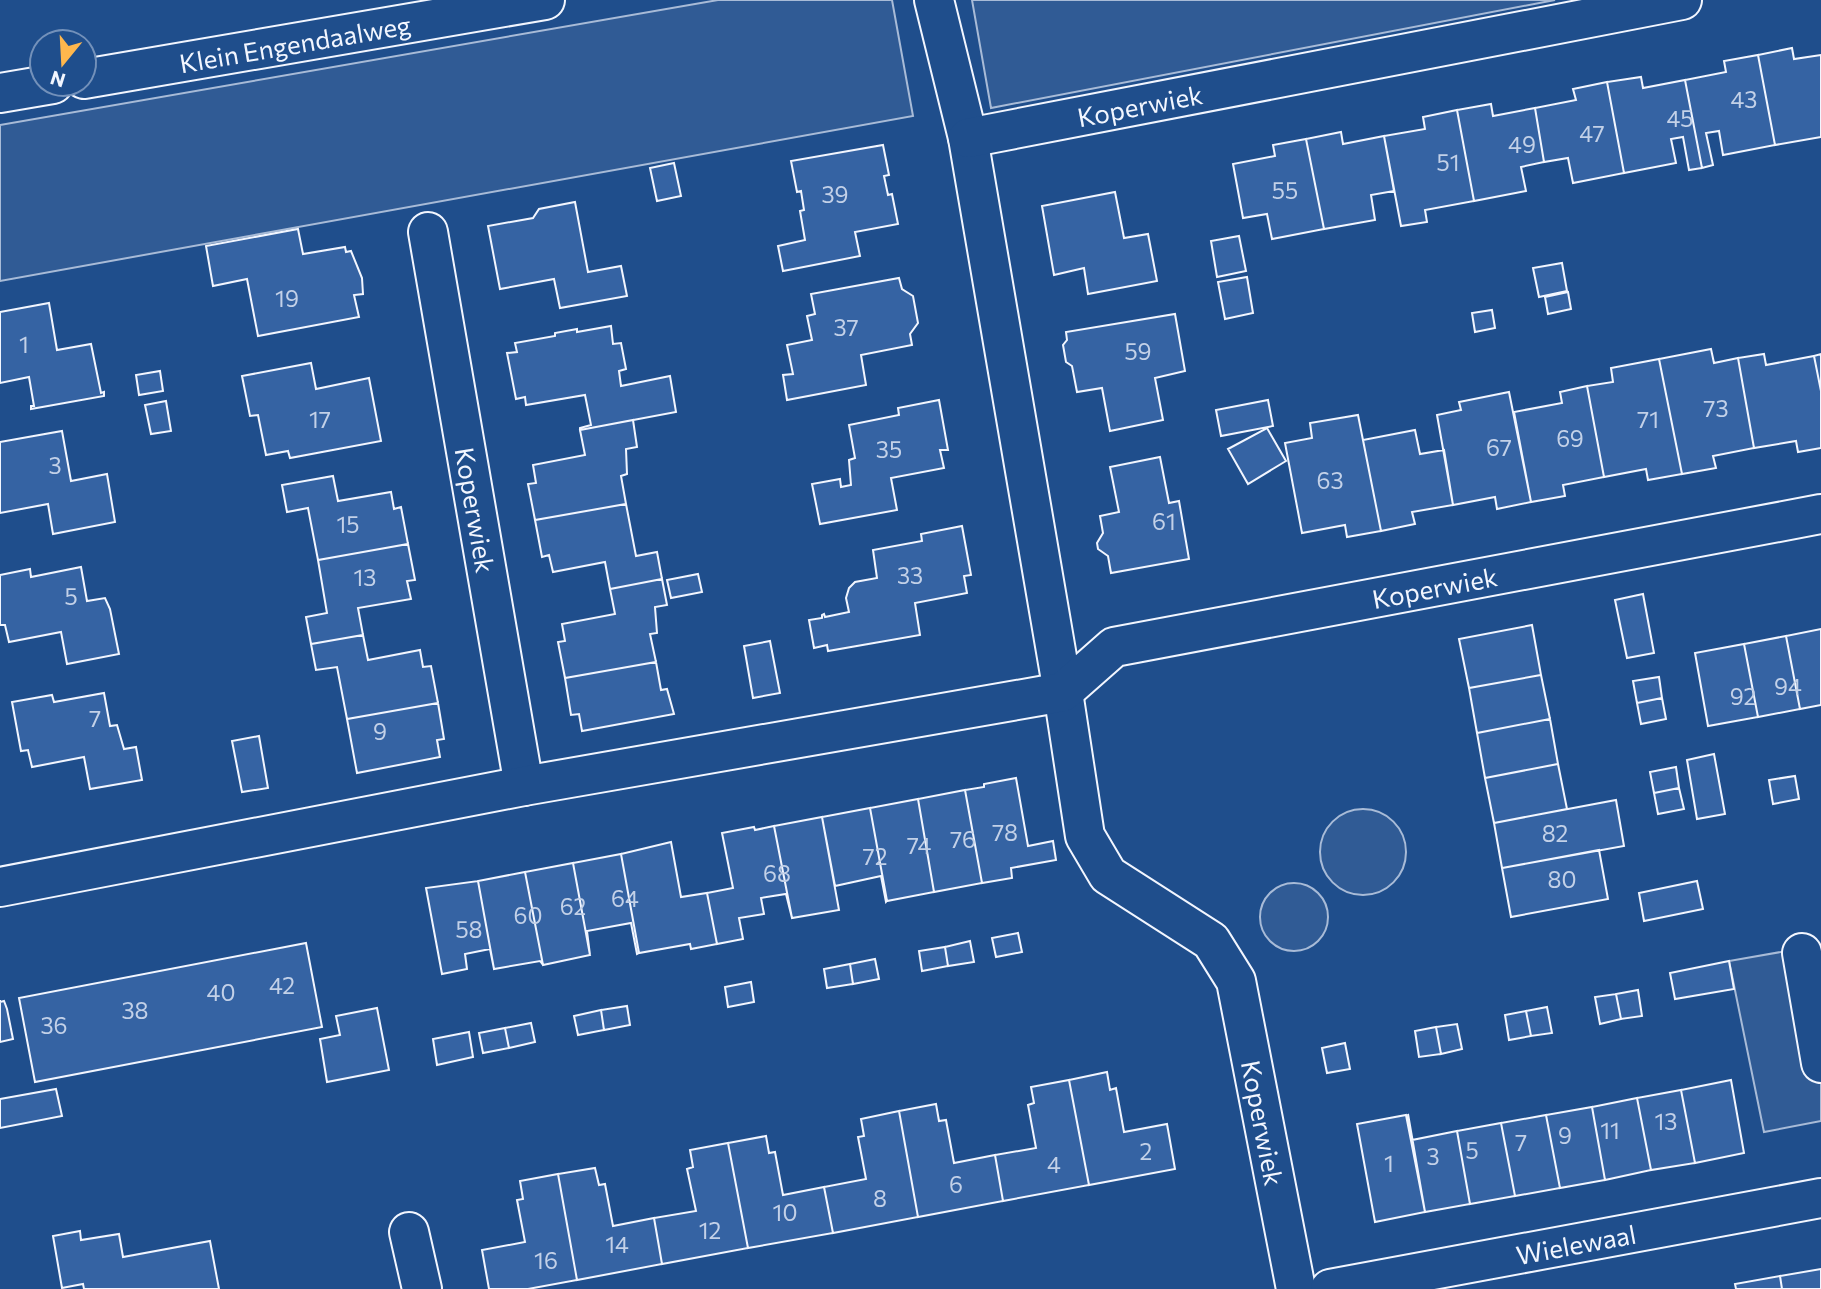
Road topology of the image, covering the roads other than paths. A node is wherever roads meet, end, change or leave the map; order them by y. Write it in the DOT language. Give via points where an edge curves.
graph roads {
  1 [pos="934,0"];
  2 [pos="1682,0"];
  3 [pos="533,1"];
  4 [pos="98,77"];
  5 [pos="28,88"];
  6 [pos="0,93"];
  7 [pos="968,138"];
  8 [pos="428,232"];
  9 [pos="1821,514"];
  10 [pos="1063,692"];
  11 [pos="524,786"];
  12 [pos="0,887"];
  13 [pos="1802,953"];
  14 [pos="1821,1063"];
  15 [pos="1821,1198"];
  16 [pos="409,1232"];
  17 [pos="422,1289"];
  18 [pos="1296,1289"];
  19 [pos="1330,1289"];
  1 -- 7 [label="street, Koperwiek"];
  2 -- 7 [label="street, Koperwiek"];
  3 -- 4 [label="street, Klein Engendaalweg"];
  5 -- 6 [label="street"];
  7 -- 10 [label="street, Koperwiek"];
  8 -- 11 [label="street, Koperwiek"];
  9 -- 10 [label="street, Koperwiek" via="1114,647"];
  10 -- 11 [label="street"];
  10 -- 18 [label="street, Koperwiek" via="1085,836 1108,875 1211,941 1236,981"];
  11 -- 12 [label="street"];
  13 -- 14 [label="street"];
  15 -- 19 [label="street, Wielewaal"];
  16 -- 17 [label="street"];
}
